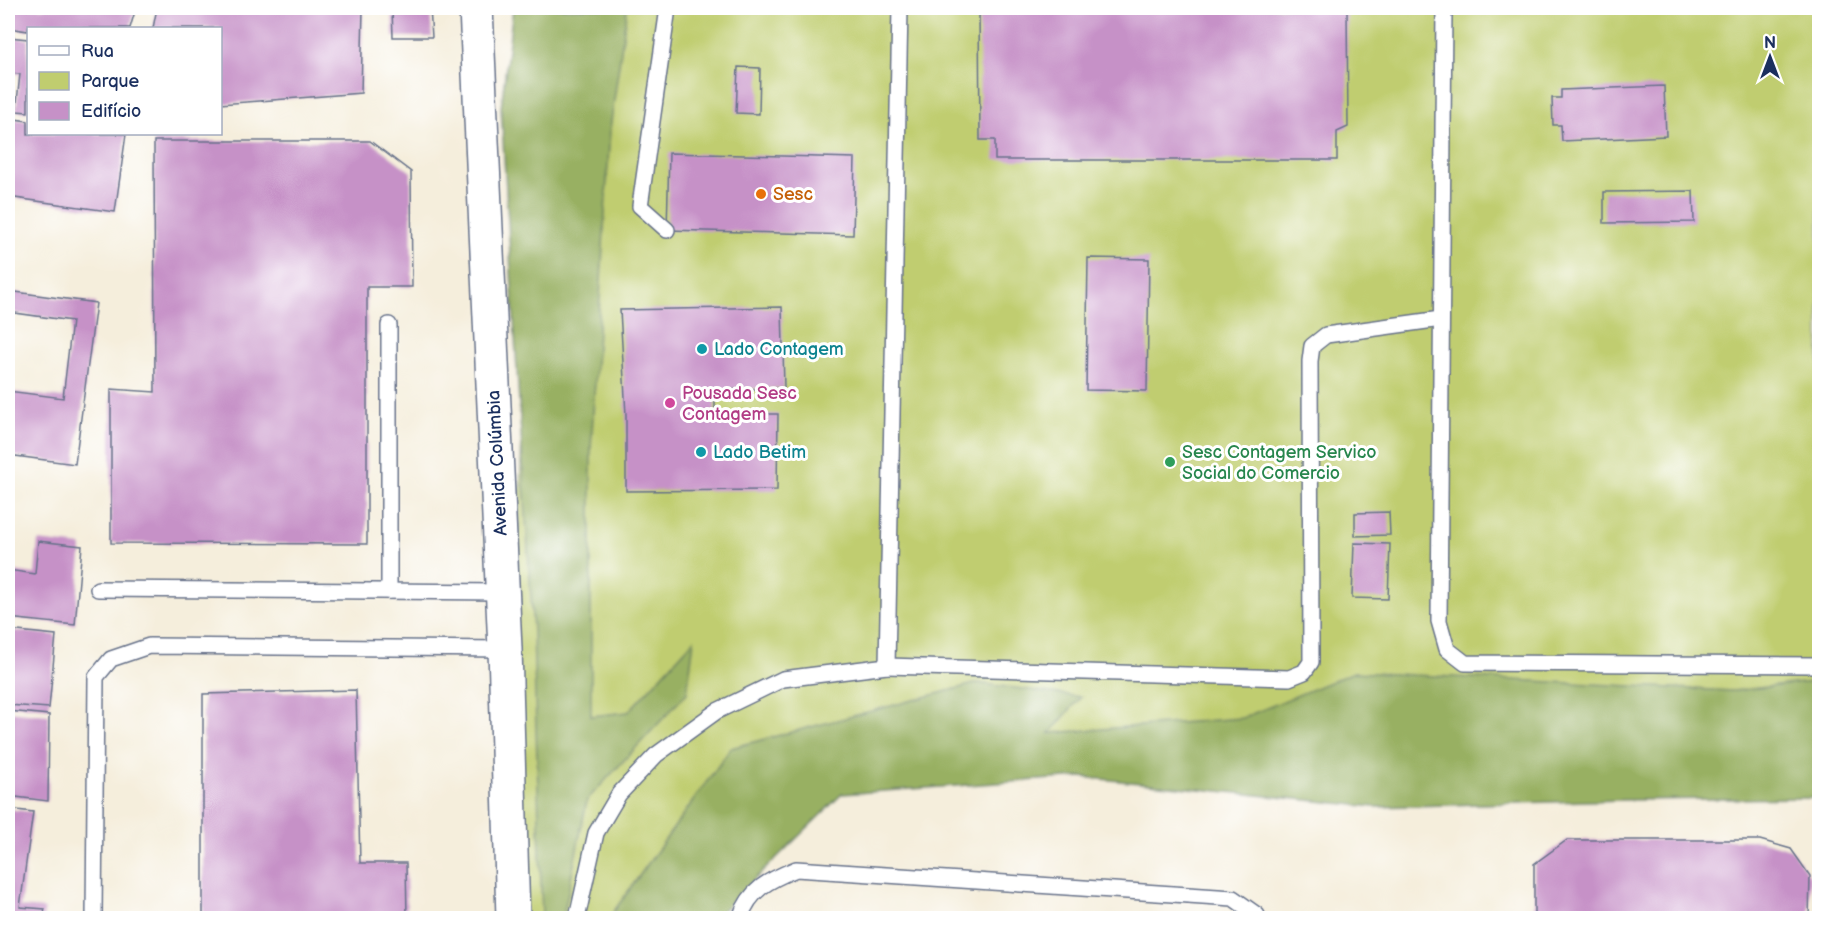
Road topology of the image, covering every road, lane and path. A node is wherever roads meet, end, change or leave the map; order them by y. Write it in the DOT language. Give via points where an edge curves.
graph roads {
  1 [pos="476,8"];
  2 [pos="668,8"];
  3 [pos="900,8"];
  4 [pos="1444,8"];
  5 [pos="668,230"];
  6 [pos="1441,319"];
  7 [pos="389,325"];
  8 [pos="98,589"];
  9 [pos="389,591"];
  10 [pos="502,592"];
  11 [pos="505,649"];
  12 [pos="1820,665"];
  13 [pos="887,666"];
  14 [pos="94,918"];
  15 [pos="513,918"];
  16 [pos="577,918"];
  17 [pos="740,918"];
  18 [pos="1258,918"];
  1 -- 10 [label="street, Avenida Colúmbia"];
  2 -- 5 [label="lane" via="640,206"];
  3 -- 13 [label="lane"];
  4 -- 6 [label="lane"];
  6 -- 12 [label="lane" via="1439,621 1447,649 1465,663"];
  6 -- 13 [label="lane" via="1326,335 1312,346 1311,662 1304,672 1290,678"];
  7 -- 9 [label="lane"];
  8 -- 9 [label="lane"];
  9 -- 10 [label="lane"];
  10 -- 11 [label="street, Avenida Colúmbia"];
  11 -- 14 [label="lane" via="149,646 111,659 96,677"];
  11 -- 15 [label="street, Avenida Colúmbia"];
  13 -- 16 [label="lane" via="783,679 717,711 656,754 619,794 596,833"];
  17 -- 18 [label="lane" via="745,903 768,881 796,869 1233,898"];
}
